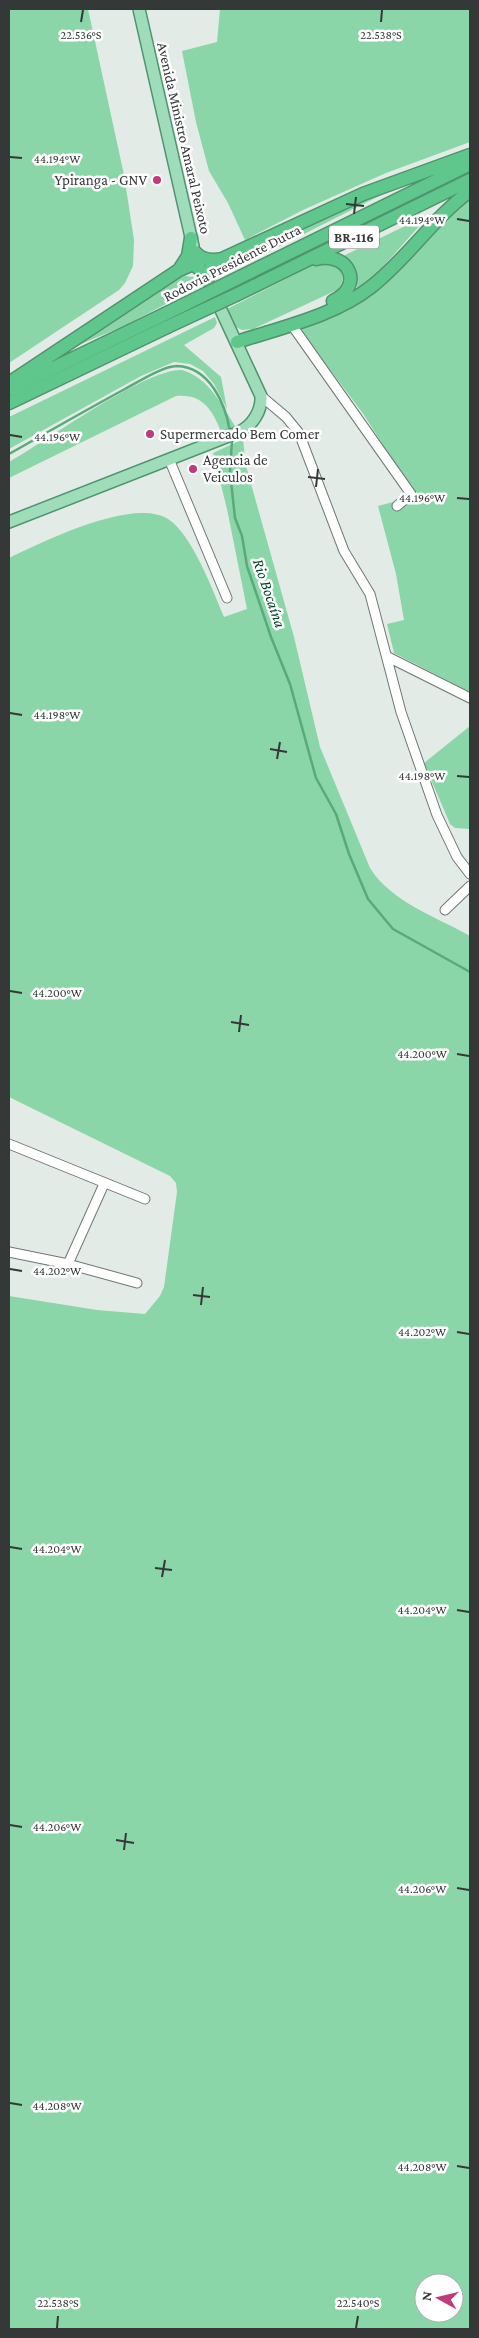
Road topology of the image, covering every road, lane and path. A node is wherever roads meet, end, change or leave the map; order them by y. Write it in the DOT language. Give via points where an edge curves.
graph roads {
  1 [pos="139,9"];
  2 [pos="470,155"];
  3 [pos="470,164"];
  4 [pos="470,180"];
  5 [pos="470,191"];
  6 [pos="191,238"];
  7 [pos="195,252"];
  8 [pos="229,256"];
  9 [pos="291,268"];
  10 [pos="179,270"];
  11 [pos="205,276"];
  12 [pos="165,321"];
  13 [pos="291,324"];
  14 [pos="237,342"];
  15 [pos="9,383"];
  16 [pos="9,390"];
  17 [pos="261,396"];
  18 [pos="9,403"];
  19 [pos="169,458"];
  20 [pos="397,506"];
  21 [pos="9,522"];
  22 [pos="228,598"];
  23 [pos="388,657"];
  24 [pos="470,698"];
  25 [pos="470,874"];
  26 [pos="470,886"];
  27 [pos="445,910"];
  28 [pos="9,1144"];
  29 [pos="104,1184"];
  30 [pos="146,1199"];
  31 [pos="9,1252"];
  32 [pos="68,1264"];
  33 [pos="137,1284"];
  1 -- 6 [label="main road, Avenida Ministro Amaral Peixoto"];
  2 -- 8 [label="highway" via="363,194"];
  3 -- 12 [label="highway, Rodovia Presidente Dutra / BR-116, bridge" via="232,281"];
  4 -- 9 [label="highway, Rodovia Presidente Dutra / BR-116"];
  5 -- 13 [label="highway" via="454,203 372,286 340,305"];
  6 -- 7 [label="main road, Avenida Ministro Amaral Peixoto"];
  6 -- 10 [label="highway" via="188,256"];
  7 -- 8 [label="highway" via="210,260"];
  7 -- 11 [label="main road, Avenida Ministro Amaral Peixoto"];
  8 -- 11 [label="highway" via="211,267"];
  9 -- 12 [label="highway, Rodovia Presidente Dutra / BR-116, bridge" via="238,294"];
  9 -- 13 [label="highway" via="330,258 342,261 350,276 350,286 341,297"];
  10 -- 11 [label="highway" via="193,264"];
  10 -- 15 [label="highway"];
  11 -- 14 [label="main road, Avenida Ministro Amaral Peixoto"];
  12 -- 16 [label="highway, Rodovia Presidente Dutra / BR-116"];
  12 -- 18 [label="highway, Rodovia Presidente Dutra / BR-116"];
  13 -- 14 [label="highway"];
  13 -- 20 [label="street" via="411,494"];
  14 -- 17 [label="main road, Avenida Ministro Amaral Peixoto"];
  17 -- 19 [label="main road" via="255,418 248,427"];
  17 -- 23 [label="street" via="299,433 344,551 370,594"];
  19 -- 21 [label="main road"];
  19 -- 22 [label="street"];
  23 -- 24 [label="street"];
  23 -- 25 [label="street" via="404,722 437,815 457,857"];
  26 -- 27 [label="street"];
  28 -- 29 [label="street"];
  29 -- 30 [label="street"];
  29 -- 32 [label="street"];
  31 -- 32 [label="street"];
  32 -- 33 [label="street"];
}
